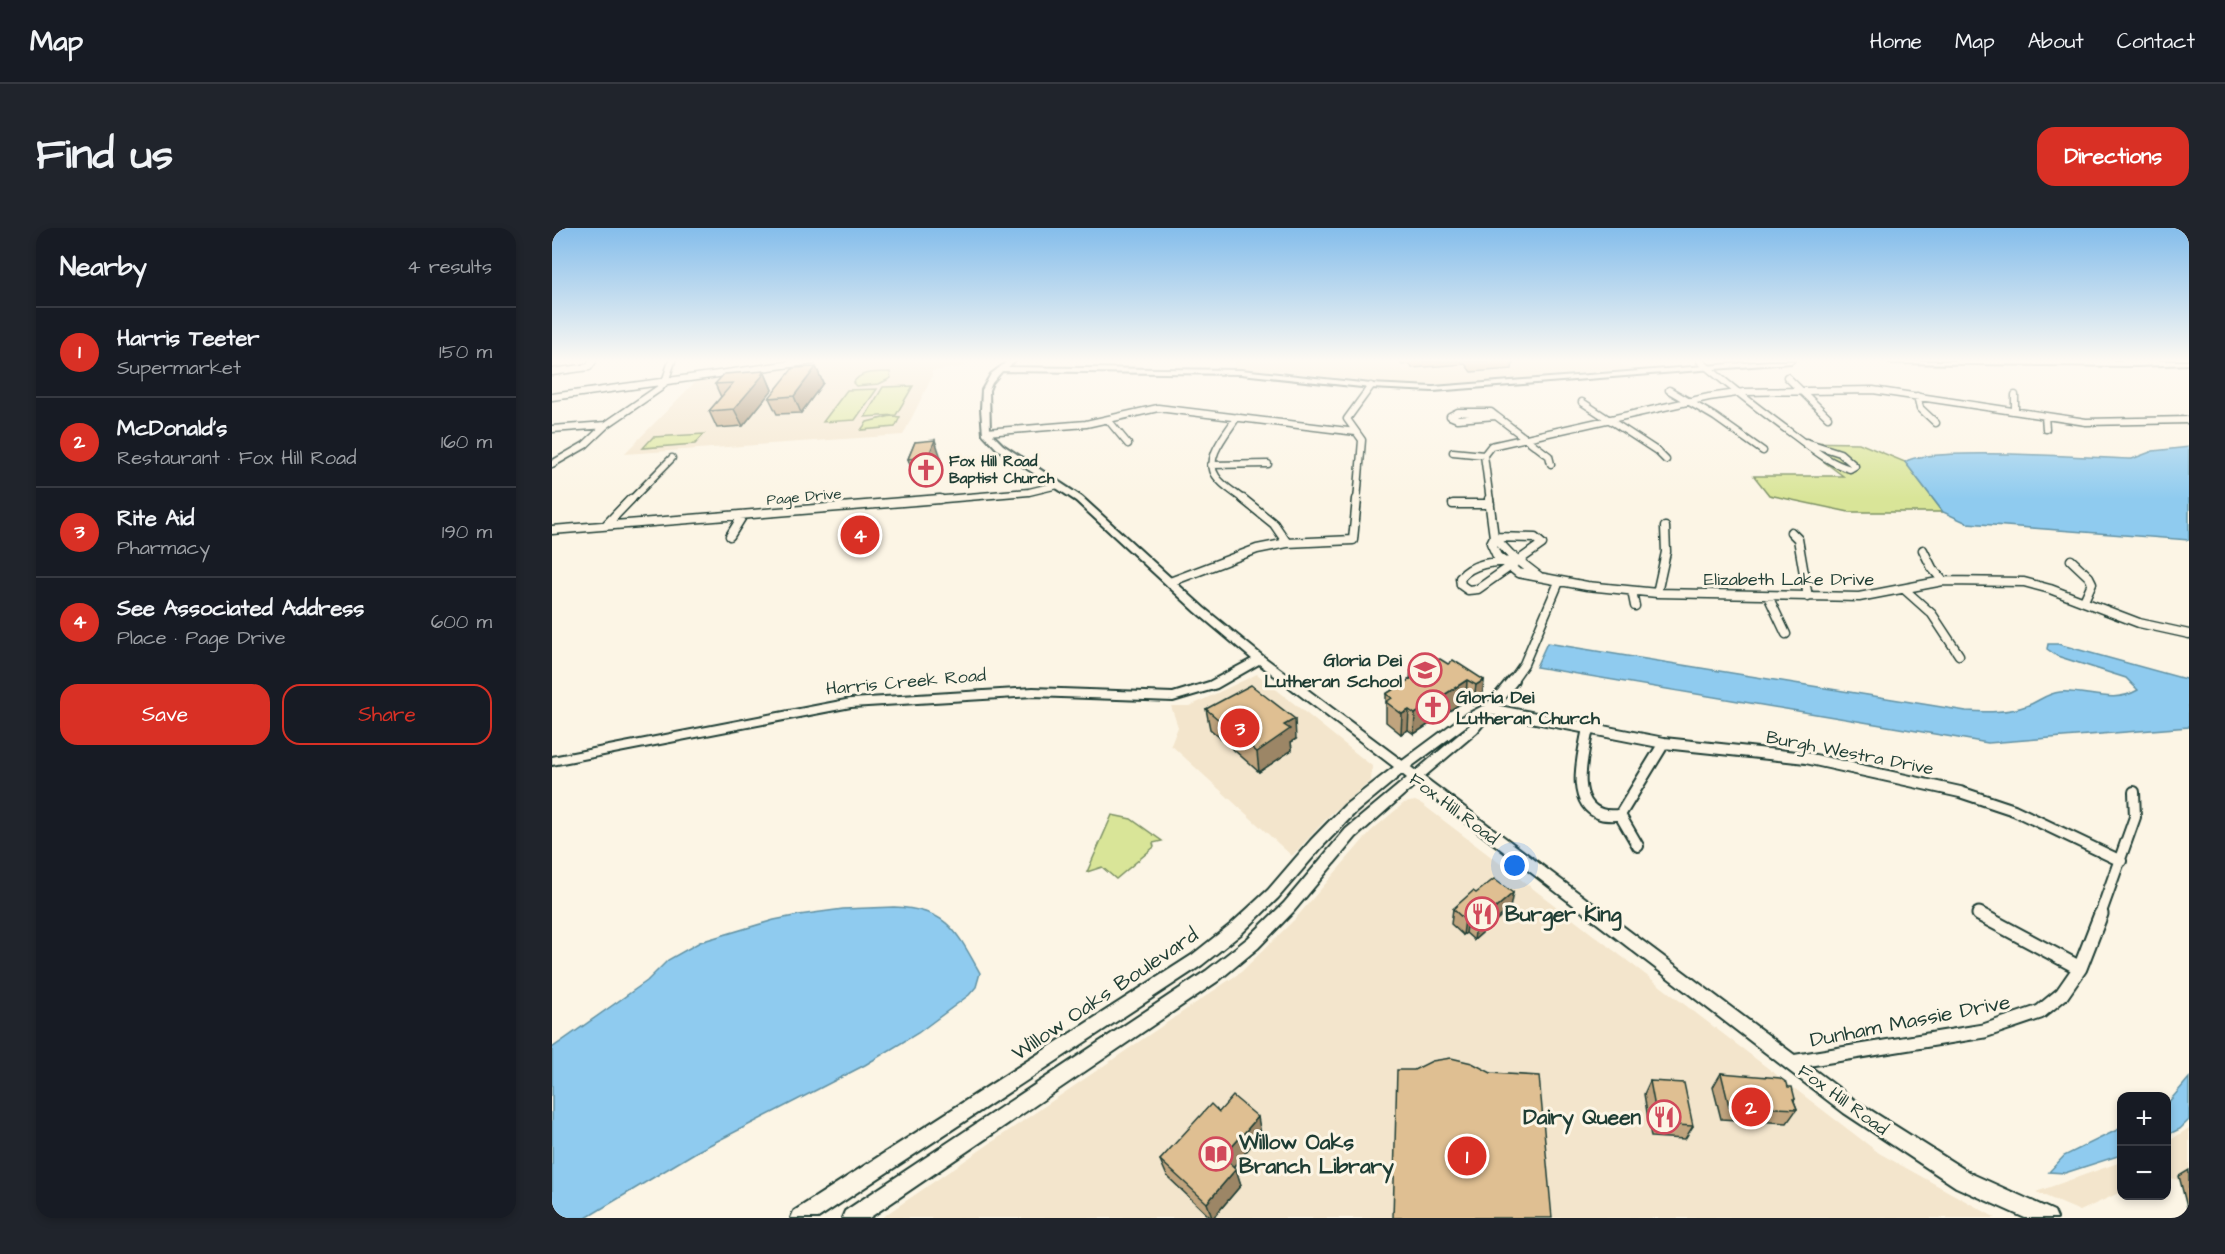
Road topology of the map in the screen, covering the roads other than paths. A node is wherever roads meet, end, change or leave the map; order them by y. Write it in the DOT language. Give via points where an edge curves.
graph roads {
  1 [pos="632,407"];
  2 [pos="985,407"];
  3 [pos="1356,407"];
  4 [pos="1589,407"];
  5 [pos="1660,407"];
  6 [pos="1698,407"];
  7 [pos="1757,407"];
  8 [pos="1818,407"];
  9 [pos="1920,407"];
  10 [pos="1990,407"];
  11 [pos="2015,407"];
  12 [pos="2015,411"];
  13 [pos="2136,414"];
  14 [pos="1497,416"];
  15 [pos="2045,416"];
  16 [pos="1237,417"];
  17 [pos="1828,417"];
  18 [pos="1606,419"];
  19 [pos="2146,420"];
  20 [pos="2189,420"];
  21 [pos="1109,421"];
  22 [pos="1936,423"];
  23 [pos="606,425"];
  24 [pos="552,429"];
  25 [pos="2046,429"];
  26 [pos="986,432"];
  27 [pos="1356,432"];
  28 [pos="1525,437"];
  29 [pos="1806,442"];
  30 [pos="1128,444"];
  31 [pos="1453,452"];
  32 [pos="1763,452"];
  33 [pos="1484,455"];
  34 [pos="672,458"];
  35 [pos="1666,460"];
  36 [pos="552,464"];
  37 [pos="1551,464"];
  38 [pos="1211,465"];
  39 [pos="1268,465"];
  40 [pos="1058,485"];
  41 [pos="1453,504"];
  42 [pos="1490,504"];
  43 [pos="743,515"];
  44 [pos="606,525"];
  45 [pos="1665,527"];
  46 [pos="552,530"];
  47 [pos="1791,532"];
  48 [pos="730,536"];
  49 [pos="1494,537"];
  50 [pos="1287,543"];
  51 [pos="1923,550"];
  52 [pos="2071,560"];
  53 [pos="1518,561"];
  54 [pos="1506,564"];
  55 [pos="1541,578"];
  56 [pos="1943,581"];
  57 [pos="1170,582"];
  58 [pos="1563,583"];
  59 [pos="1904,590"];
  60 [pos="1632,591"];
  61 [pos="1657,592"];
  62 [pos="1768,596"];
  63 [pos="1808,597"];
  64 [pos="2084,601"];
  65 [pos="1635,606"];
  66 [pos="1786,634"];
  67 [pos="2189,634"];
  68 [pos="1959,655"];
  69 [pos="1260,659"];
  70 [pos="1489,709"];
  71 [pos="1588,728"];
  72 [pos="1664,743"];
  73 [pos="552,761"];
  74 [pos="1401,768"];
  75 [pos="1415,778"];
  76 [pos="2134,792"];
  77 [pos="1620,814"];
  78 [pos="1638,846"];
  79 [pos="2121,861"];
  80 [pos="1979,914"];
  81 [pos="2080,969"];
  82 [pos="1792,1062"];
  83 [pos="801,1218"];
  84 [pos="852,1218"];
  85 [pos="2047,1218"];
  1 -- 23 [label="street"];
  2 -- 26 [label="main road"];
  3 -- 27 [label="street" via="1347,419"];
  4 -- 18 [label="street"];
  5 -- 18 [label="street"];
  6 -- 32 [label="street"];
  7 -- 29 [label="street"];
  8 -- 17 [label="street"];
  9 -- 22 [label="street"];
  10 -- 12 [label="street"];
  11 -- 12 [label="street"];
  12 -- 15 [label="street"];
  13 -- 19 [label="street"];
  14 -- 14 [label="street" via="1480,410 1450,416 1460,419"];
  14 -- 28 [label="street"];
  15 -- 19 [label="street" via="2086,422"];
  15 -- 25 [label="street"];
  16 -- 21 [label="street" via="1158,408"];
  16 -- 27 [label="street"];
  16 -- 38 [label="street"];
  18 -- 28 [label="street"];
  18 -- 35 [label="street"];
  19 -- 20 [label="street"];
  21 -- 26 [label="street"];
  21 -- 30 [label="street"];
  23 -- 24 [label="street"];
  23 -- 36 [label="street" via="585,445"];
  26 -- 40 [label="main road, Fox Hill Road" via="1000,447"];
  27 -- 50 [label="street" via="1362,440 1353,540"];
  28 -- 33 [label="street" via="1494,444"];
  28 -- 37 [label="street" via="1549,456"];
  29 -- 29 [label="street" via="1843,468 1855,466 1829,448"];
  31 -- 33 [label="street"];
  33 -- 42 [label="street"];
  34 -- 44 [label="street"];
  38 -- 39 [label="street"];
  38 -- 50 [label="street" via="1216,477 1274,524"];
  40 -- 43 [label="street, Page Drive" via="1029,492"];
  40 -- 57 [label="main road, Fox Hill Road" via="1080,499"];
  41 -- 42 [label="street"];
  42 -- 49 [label="street"];
  43 -- 44 [label="street, Page Drive"];
  43 -- 48 [label="street"];
  44 -- 46 [label="street, Page Drive"];
  45 -- 61 [label="street" via="1666,557"];
  47 -- 63 [label="street" via="1798,539"];
  49 -- 53 [label="street, Elizabeth Lake Drive"];
  49 -- 53 [label="street" via="1541,541 1541,545"];
  49 -- 54 [label="street" via="1493,550"];
  50 -- 57 [label="street" via="1257,549"];
  51 -- 56 [label="street"];
  52 -- 64 [label="street" via="2089,577 2091,584"];
  53 -- 54 [label="street"];
  53 -- 55 [label="street, Elizabeth Lake Drive"];
  54 -- 54 [label="street" via="1468,569 1461,575 1460,585 1465,590 1475,590"];
  54 -- 55 [label="street, Elizabeth Lake Drive" via="1527,576"];
  55 -- 58 [label="street, Elizabeth Lake Drive"];
  56 -- 59 [label="street, Elizabeth Lake Drive"];
  56 -- 64 [label="street, Elizabeth Lake Drive" via="2024,582"];
  57 -- 69 [label="main road, Fox Hill Road"];
  58 -- 60 [label="street, Elizabeth Lake Drive"];
  58 -- 70 [label="street" via="1560,597 1554,598 1516,678"];
  59 -- 63 [label="street, Elizabeth Lake Drive" via="1859,597"];
  59 -- 68 [label="street" via="1932,614"];
  60 -- 61 [label="street, Elizabeth Lake Drive"];
  60 -- 65 [label="street"];
  61 -- 62 [label="street, Elizabeth Lake Drive"];
  62 -- 63 [label="street, Elizabeth Lake Drive"];
  62 -- 66 [label="street"];
  64 -- 67 [label="street, Elizabeth Lake Drive" via="2139,623"];
  69 -- 73 [label="main road, Harris Creek Road" via="1213,685 1173,697 999,693 843,704"];
  69 -- 74 [label="main road, Fox Hill Road"];
  70 -- 71 [label="street, Burgh Westra Drive"];
  70 -- 74 [label="street" via="1464,722"];
  70 -- 75 [label="street" via="1473,729"];
  71 -- 72 [label="street, Burgh Westra Drive"];
  71 -- 77 [label="street" via="1580,790 1590,807 1610,816"];
  72 -- 77 [label="street"];
  72 -- 79 [label="street, Burgh Westra Drive" via="1806,758 1960,792 2014,810"];
  74 -- 75 [label="main road, Fox Hill Road"];
  74 -- 83 [label="main road, Willow Oaks Boulevard" via="1350,809 1273,894 1197,960"];
  75 -- 82 [label="main road, Fox Hill Road"];
  75 -- 84 [label="main road" via="1351,833 1289,907 1212,976"];
  76 -- 79 [label="street, Dunham Massie Drive" via="2135,817"];
  77 -- 78 [label="street"];
  79 -- 81 [label="street, Dunham Massie Drive"];
  80 -- 81 [label="street"];
  81 -- 82 [label="street, Dunham Massie Drive" via="2062,994 2040,1012 2013,1023"];
  82 -- 85 [label="main road, Fox Hill Road" via="1908,1146 1964,1180"];
}
